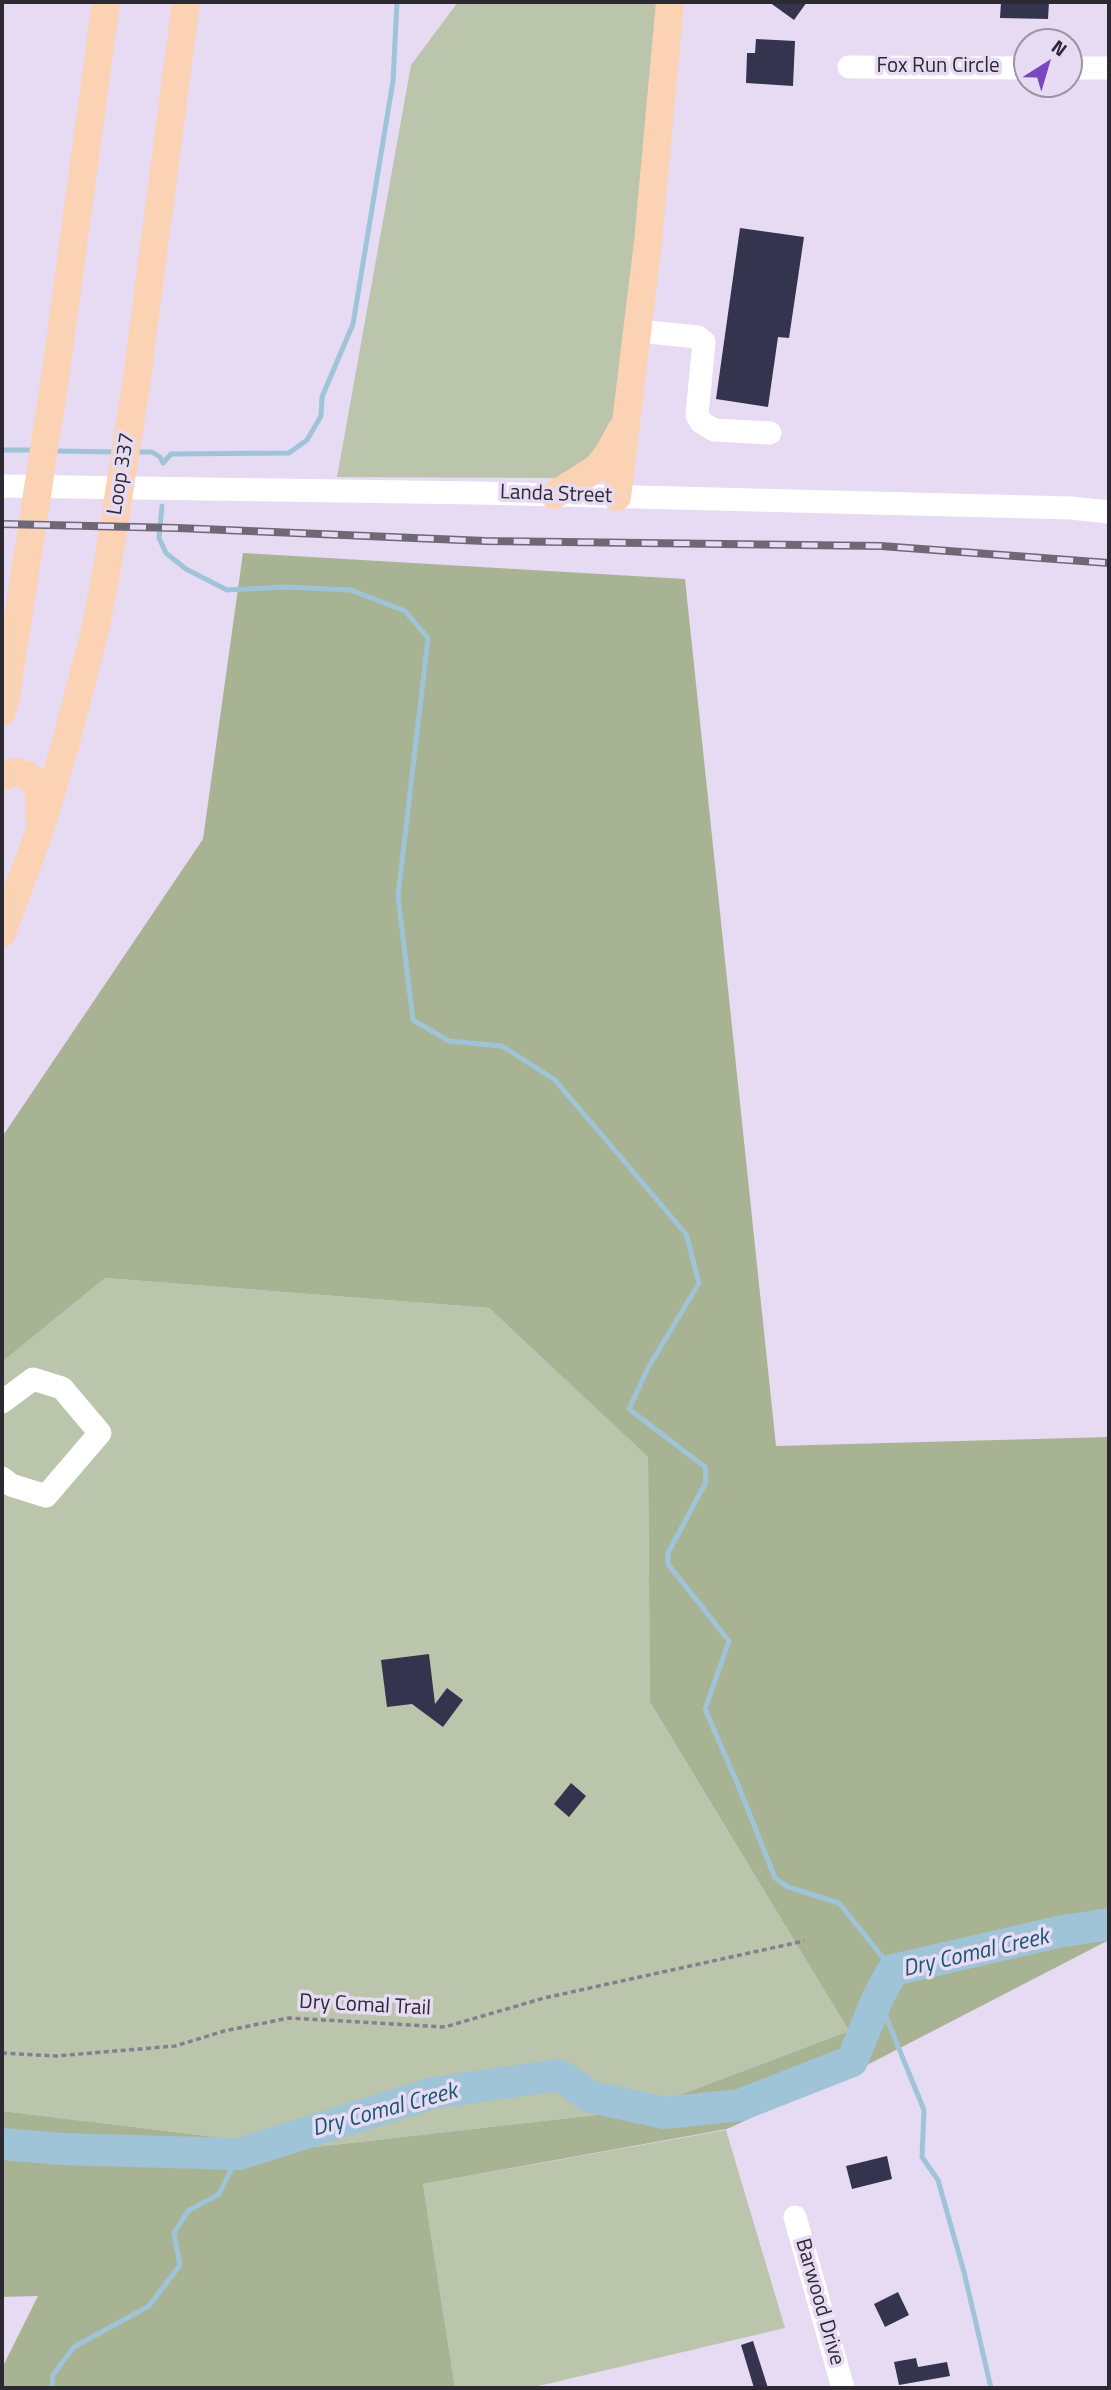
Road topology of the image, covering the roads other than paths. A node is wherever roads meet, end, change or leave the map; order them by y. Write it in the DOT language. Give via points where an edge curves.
graph roads {
  1 [pos="106,2"];
  2 [pos="186,2"];
  3 [pos="670,2"];
  4 [pos="849,67"];
  5 [pos="1013,68"];
  6 [pos="1083,68"];
  7 [pos="1109,68"];
  8 [pos="637,331"];
  9 [pos="627,418"];
  10 [pos="770,433"];
  11 [pos="2,486"];
  12 [pos="554,495"];
  13 [pos="617,497"];
  14 [pos="1109,512"];
  15 [pos="2,712"];
  16 [pos="2,777"];
  17 [pos="35,843"];
  18 [pos="2,933"];
  19 [pos="2,1402"];
  20 [pos="2,1479"];
  21 [pos="795,2217"];
  22 [pos="844,2388"];
  1 -- 15 [label="main road" via="55,378"];
  2 -- 17 [label="main road, Loop 337" via="135,392 106,574 81,687"];
  3 -- 8 [label="main road"];
  4 -- 5 [label="street, Fox Run Circle"];
  6 -- 7 [label="street"];
  8 -- 9 [label="main road"];
  8 -- 10 [label="street" via="698,337 704,342 697,415 701,422 715,430"];
  9 -- 12 [label="main road" via="597,468"];
  9 -- 13 [label="main road"];
  11 -- 12 [label="street, Landa Street"];
  12 -- 13 [label="street, Landa Street"];
  13 -- 14 [label="street, Landa Street"];
  16 -- 17 [label="main road" via="15,772 37,785 41,805"];
  17 -- 18 [label="main road, Loop 337"];
  19 -- 20 [label="street" via="33,1379 62,1388 100,1433 46,1496"];
  21 -- 22 [label="street, Barwood Drive"];
}
